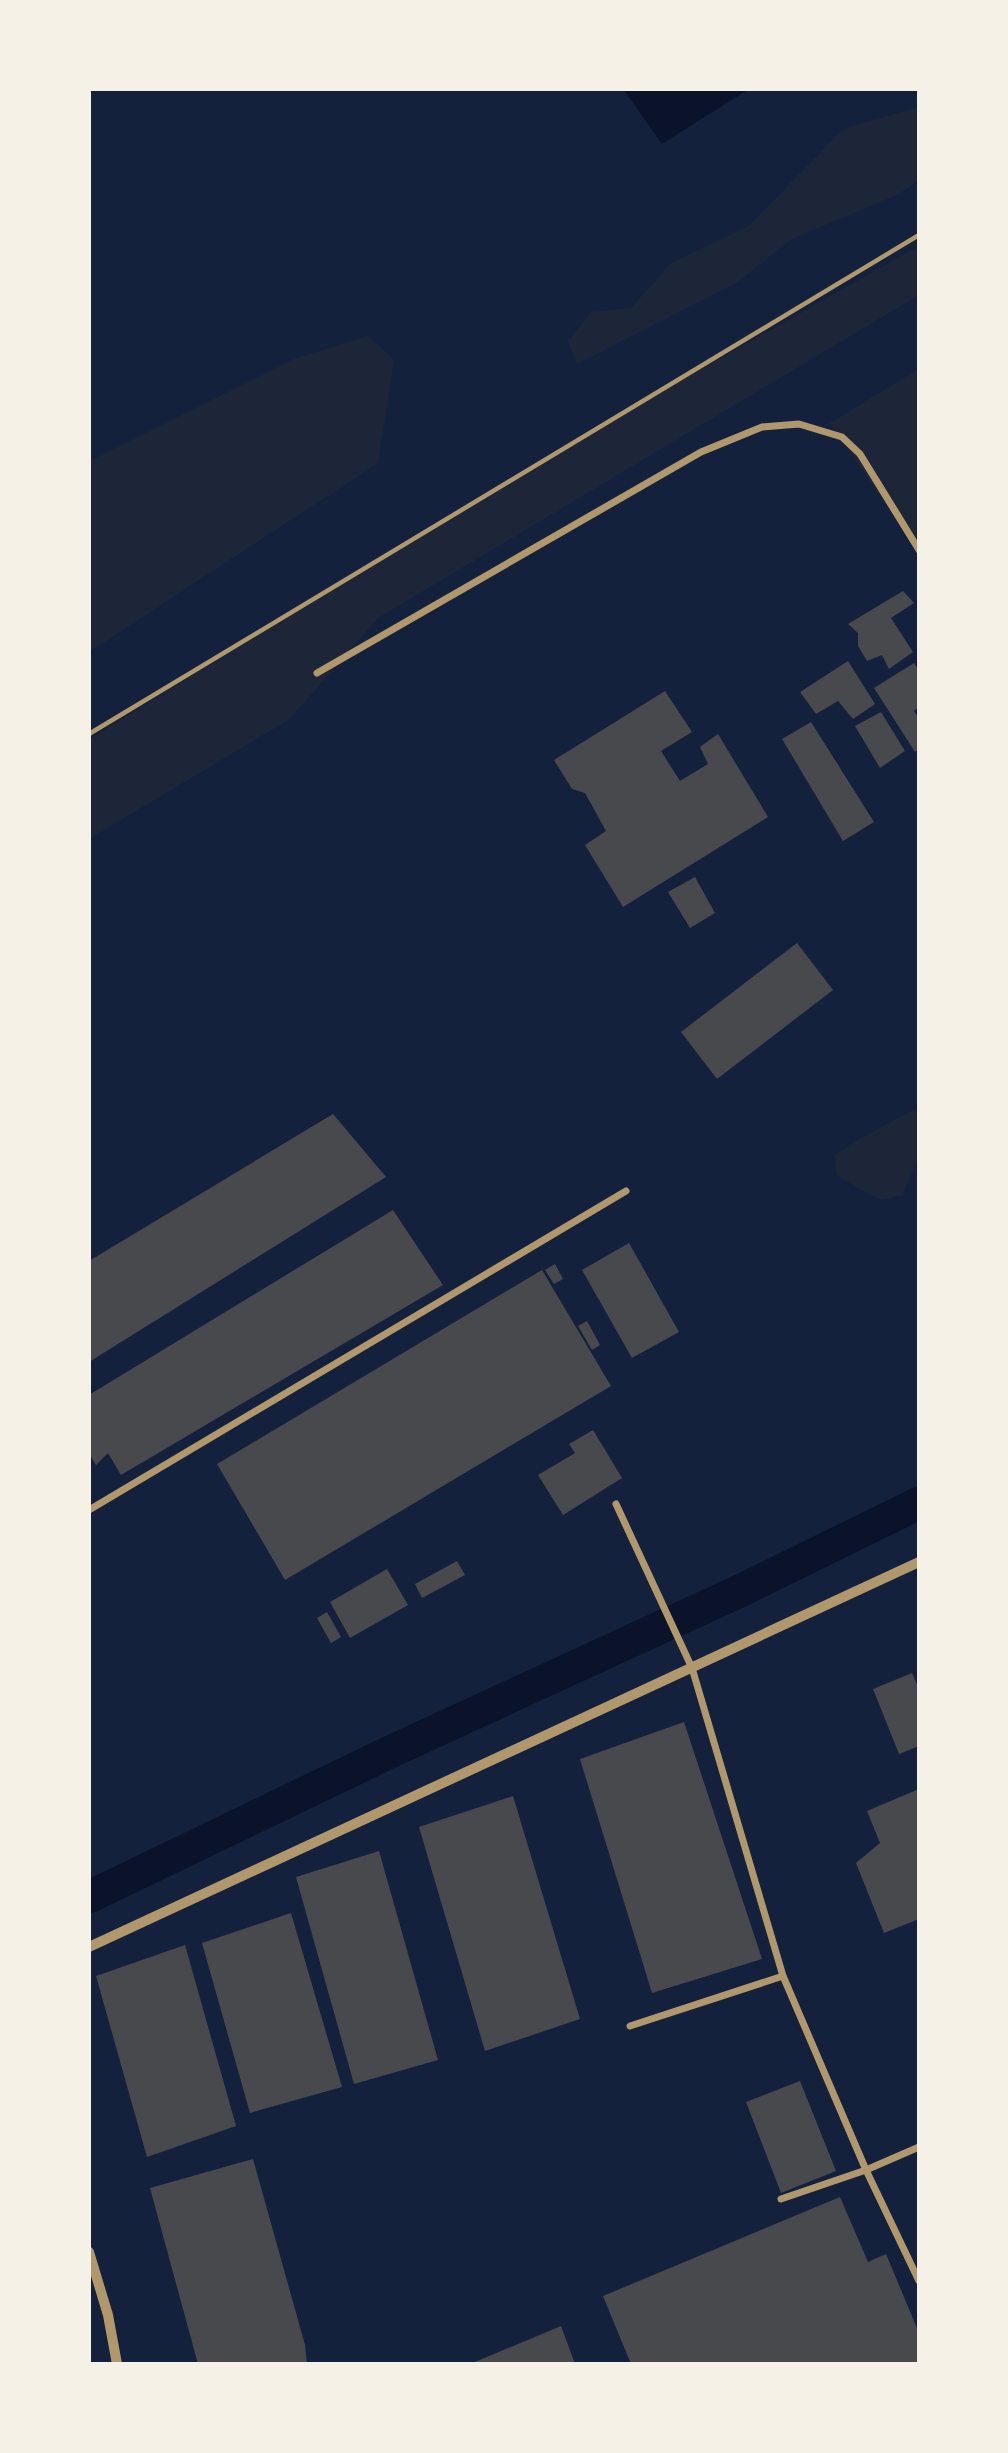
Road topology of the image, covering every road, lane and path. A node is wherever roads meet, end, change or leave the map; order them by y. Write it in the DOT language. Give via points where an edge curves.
graph roads {
  1 [pos="919,235"];
  2 [pos="919,550"];
  3 [pos="317,673"];
  4 [pos="89,734"];
  5 [pos="626,1191"];
  6 [pos="616,1504"];
  7 [pos="89,1510"];
  8 [pos="919,1562"];
  9 [pos="692,1668"];
  10 [pos="89,1947"];
  11 [pos="783,1976"];
  12 [pos="630,2026"];
  13 [pos="919,2147"];
  14 [pos="866,2170"];
  15 [pos="781,2199"];
  16 [pos="89,2252"];
  17 [pos="919,2281"];
  18 [pos="117,2364"];
  1 -- 4 [label="lane"];
  2 -- 3 [label="street" via="860,454 842,437 799,424 762,427 701,452"];
  5 -- 7 [label="street"];
  6 -- 9 [label="street"];
  8 -- 9 [label="street"];
  9 -- 10 [label="street"];
  9 -- 11 [label="street"];
  11 -- 12 [label="street"];
  11 -- 14 [label="street"];
  13 -- 14 [label="street"];
  14 -- 15 [label="street"];
  14 -- 17 [label="street"];
  16 -- 18 [label="street"];
}
